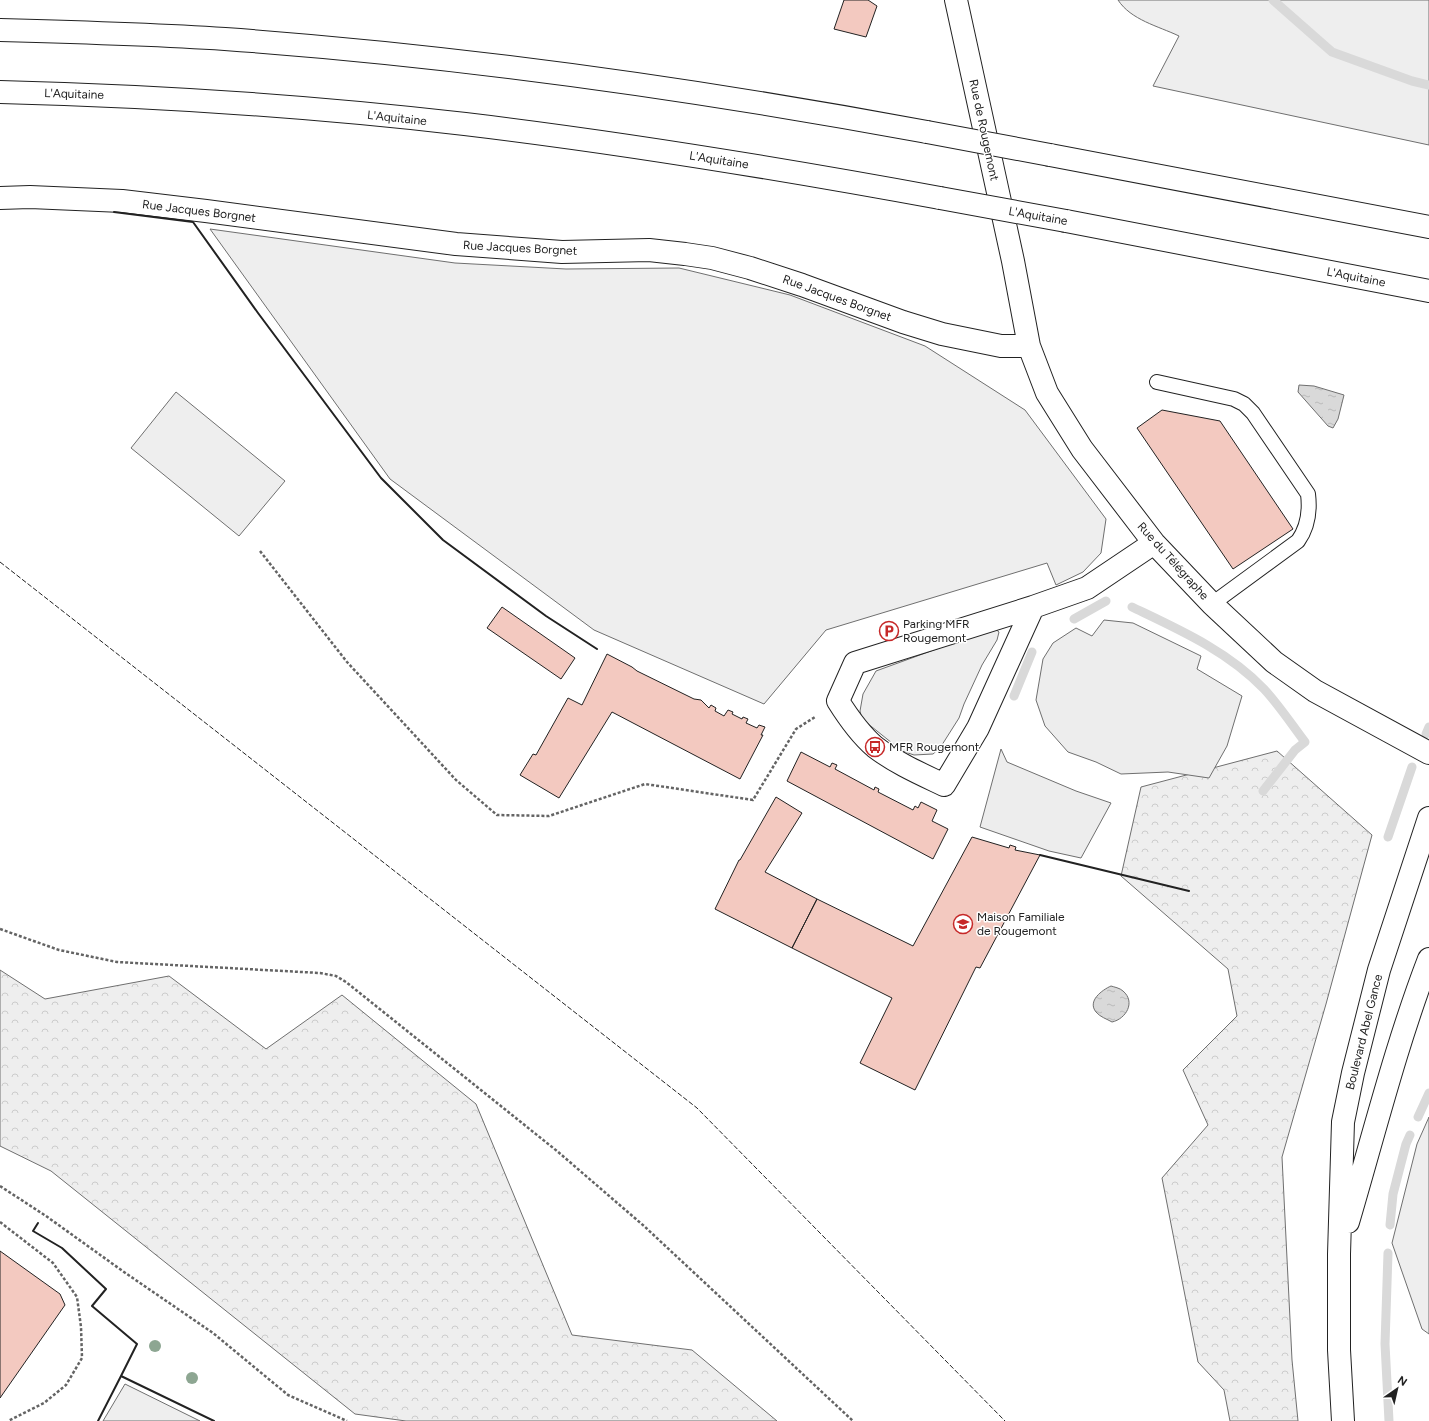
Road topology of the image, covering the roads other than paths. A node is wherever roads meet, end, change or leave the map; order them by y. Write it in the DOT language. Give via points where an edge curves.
graph roads {
  1 [pos="956,0"];
  2 [pos="0,30"];
  3 [pos="0,92"];
  4 [pos="0,198"];
  5 [pos="1429,227"];
  6 [pos="1012,261"];
  7 [pos="1429,291"];
  8 [pos="1029,346"];
  9 [pos="1157,382"];
  10 [pos="1154,543"];
  11 [pos="1212,604"];
  12 [pos="1033,608"];
  13 [pos="1429,753"];
  14 [pos="1429,818"];
  15 [pos="1429,959"];
  16 [pos="1339,1254"];
  17 [pos="1343,1421"];
  1 -- 6 [label="main road, Rue de Rougemont"];
  2 -- 5 [label="main road, bridge" via="102,32 225,39 472,62 595,78 840,116"];
  3 -- 7 [label="main road, L'Aquitaine, bridge" via="220,102 464,124 586,140 828,177"];
  4 -- 8 [label="main road, Rue Jacques Borgnet" via="122,202 456,244 562,252 649,250 685,254 750,268 942,334 1001,346"];
  6 -- 8 [label="main road, Rue du Télégraphe"];
  8 -- 10 [label="main road, Rue du Télégraphe" via="1047,393 1082,449"];
  9 -- 11 [label="lane" via="1234,399 1244,404 1254,413 1308,494 1309,507 1304,533 1298,541"];
  10 -- 11 [label="main road, Rue du Télégraphe"];
  10 -- 12 [label="main road" via="1087,588"];
  11 -- 13 [label="main road, Rue du Télégraphe" via="1274,662 1314,691"];
  12 -- 12 [label="main road" via="978,728 944,785 911,770 875,747 848,717 838,701 855,662"];
  14 -- 16 [label="main road, Boulevard Abel Gance" via="1379,970 1353,1073 1343,1122"];
  15 -- 16 [label="main road, Boulevard Abel Gance" via="1388,1081"];
  16 -- 17 [label="main road, Boulevard Abel Gance" via="1339,1350"];
}
